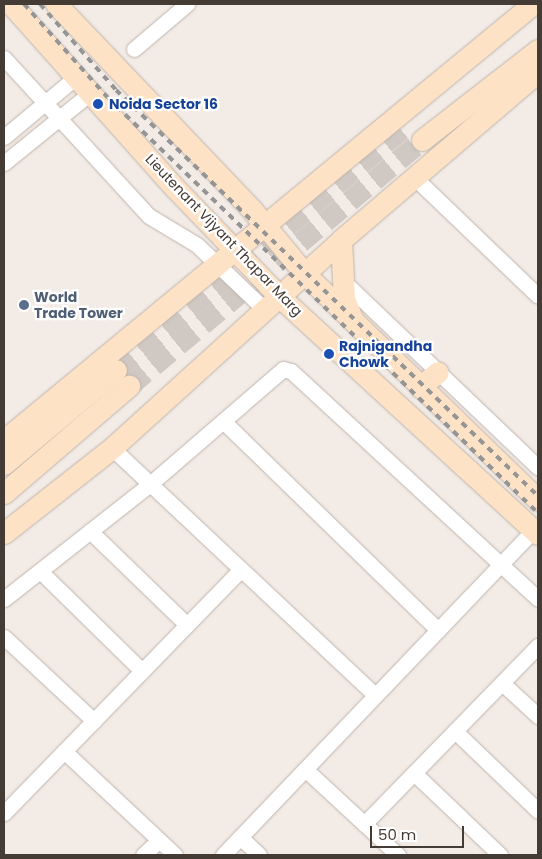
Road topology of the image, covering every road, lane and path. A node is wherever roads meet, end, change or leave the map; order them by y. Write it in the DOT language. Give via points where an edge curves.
graph roads {
  1 [pos="12,4"];
  2 [pos="56,4"];
  3 [pos="187,4"];
  4 [pos="533,4"];
  5 [pos="538,17"];
  6 [pos="134,49"];
  7 [pos="538,50"];
  8 [pos="4,58"];
  9 [pos="538,72"];
  10 [pos="83,85"];
  11 [pos="44,104"];
  12 [pos="58,119"];
  13 [pos="409,123"];
  14 [pos="4,137"];
  15 [pos="422,140"];
  16 [pos="4,163"];
  17 [pos="415,178"];
  18 [pos="265,224"];
  19 [pos="341,240"];
  20 [pos="236,250"];
  21 [pos="217,263"];
  22 [pos="305,274"];
  23 [pos="342,280"];
  24 [pos="536,291"];
  25 [pos="272,304"];
  26 [pos="354,323"];
  27 [pos="438,372"];
  28 [pos="420,387"];
  29 [pos="223,421"];
  30 [pos="4,440"];
  31 [pos="112,448"];
  32 [pos="4,464"];
  33 [pos="538,467"];
  34 [pos="150,484"];
  35 [pos="4,493"];
  36 [pos="538,500"];
  37 [pos="90,531"];
  38 [pos="536,531"];
  39 [pos="4,533"];
  40 [pos="501,564"];
  41 [pos="242,569"];
  42 [pos="40,571"];
  43 [pos="4,599"];
  44 [pos="538,599"];
  45 [pos="187,625"];
  46 [pos="438,630"];
  47 [pos="4,637"];
  48 [pos="538,646"];
  49 [pos="142,671"];
  50 [pos="502,683"];
  51 [pos="376,695"];
  52 [pos="538,716"];
  53 [pos="94,721"];
  54 [pos="455,731"];
  55 [pos="64,751"];
  56 [pos="305,769"];
  57 [pos="414,773"];
  58 [pos="538,811"];
  59 [pos="4,813"];
  60 [pos="364,824"];
  61 [pos="240,837"];
  62 [pos="159,840"];
  63 [pos="144,855"];
  64 [pos="175,855"];
  65 [pos="223,855"];
  66 [pos="259,855"];
  67 [pos="398,855"];
  68 [pos="500,855"];
  1 -- 10 [label="main road, Lieutenant Vijyant Thapar Marg"];
  2 -- 18 [label="main road"];
  3 -- 6 [label="street"];
  4 -- 18 [label="main road"];
  5 -- 13 [label="main road"];
  7 -- 15 [label="main road"];
  8 -- 11 [label="street"];
  9 -- 17 [label="main road"];
  10 -- 11 [label="street"];
  10 -- 12 [label="street"];
  10 -- 20 [label="main road, Lieutenant Vijyant Thapar Marg"];
  11 -- 12 [label="street"];
  11 -- 14 [label="street"];
  12 -- 16 [label="street"];
  12 -- 21 [label="street" via="155,221 180,231"];
  17 -- 19 [label="main road"];
  17 -- 24 [label="street"];
  18 -- 20 [label="main road"];
  18 -- 22 [label="main road"];
  19 -- 22 [label="main road"];
  19 -- 23 [label="main road"];
  20 -- 21 [label="main road"];
  20 -- 25 [label="main road, Lieutenant Vijyant Thapar Marg"];
  21 -- 25 [label="street"];
  21 -- 30 [label="main road"];
  22 -- 25 [label="main road"];
  22 -- 26 [label="main road"];
  23 -- 26 [label="main road"];
  23 -- 27 [label="street"];
  25 -- 31 [label="main road"];
  25 -- 38 [label="main road, Lieutenant Vijyant Thapar Marg"];
  26 -- 28 [label="main road"];
  27 -- 28 [label="main road"];
  27 -- 33 [label="street"];
  28 -- 36 [label="main road"];
  29 -- 34 [label="street"];
  29 -- 40 [label="street" via="277,370 291,371"];
  29 -- 46 [label="street"];
  31 -- 34 [label="street"];
  31 -- 39 [label="main road"];
  32 -- 35 [label="main road" via="123,378"];
  34 -- 37 [label="street"];
  34 -- 41 [label="street"];
  37 -- 42 [label="street"];
  37 -- 45 [label="street"];
  38 -- 40 [label="street"];
  40 -- 44 [label="street"];
  40 -- 46 [label="street"];
  41 -- 45 [label="street"];
  41 -- 51 [label="street"];
  42 -- 43 [label="street"];
  42 -- 49 [label="street"];
  45 -- 49 [label="street"];
  46 -- 51 [label="street"];
  47 -- 53 [label="street"];
  48 -- 50 [label="street"];
  49 -- 53 [label="street"];
  50 -- 52 [label="street"];
  50 -- 54 [label="street"];
  51 -- 56 [label="street"];
  53 -- 55 [label="street"];
  54 -- 57 [label="street"];
  54 -- 58 [label="street"];
  55 -- 59 [label="street"];
  55 -- 62 [label="street"];
  56 -- 60 [label="street"];
  56 -- 61 [label="street"];
  57 -- 60 [label="street"];
  57 -- 68 [label="street"];
  60 -- 67 [label="street"];
  61 -- 65 [label="street"];
  61 -- 66 [label="street"];
  62 -- 63 [label="street"];
  62 -- 64 [label="street"];
}
